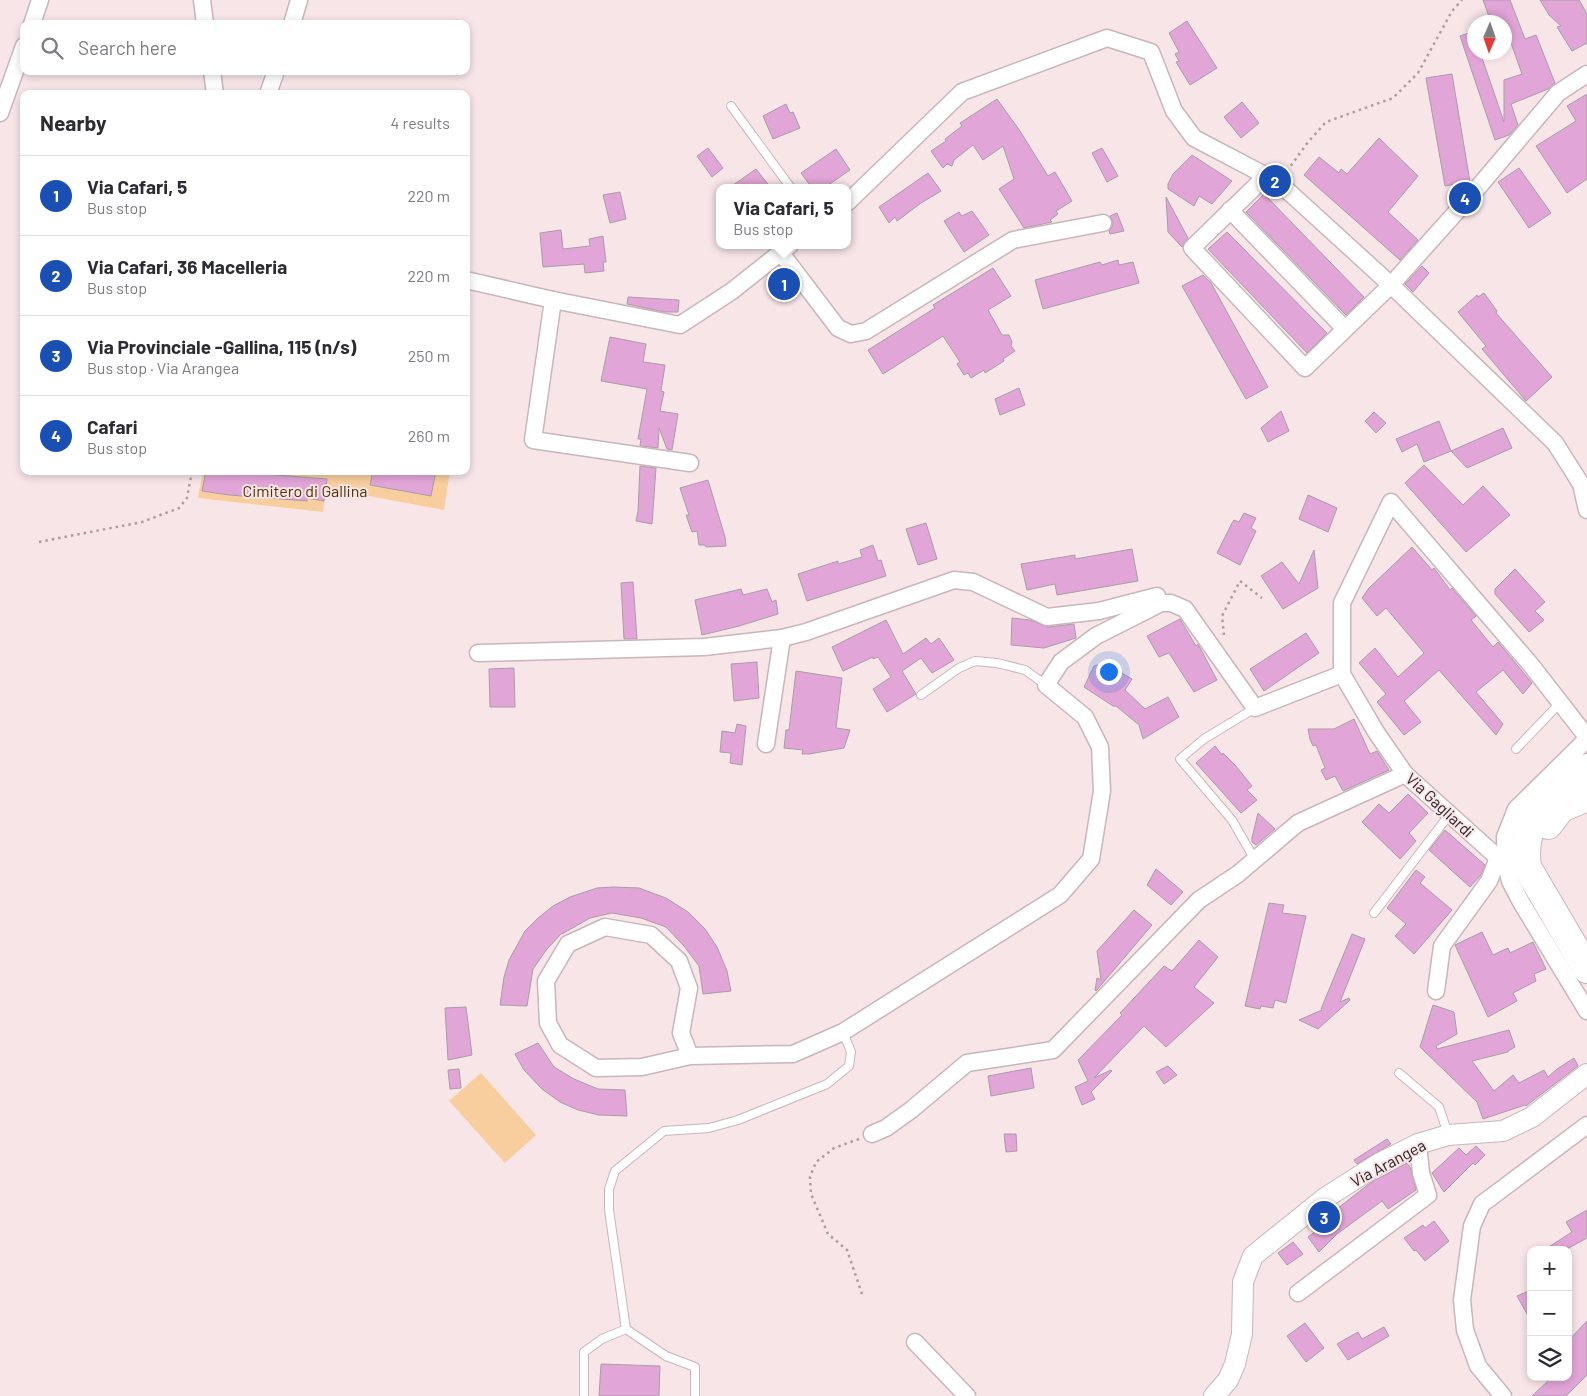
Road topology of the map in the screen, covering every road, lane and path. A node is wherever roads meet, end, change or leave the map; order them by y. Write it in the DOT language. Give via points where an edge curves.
graph roads {
  1 [pos="40,0"];
  2 [pos="202,0"];
  3 [pos="300,0"];
  4 [pos="1462,0"];
  5 [pos="33,20"];
  6 [pos="204,20"];
  7 [pos="293,20"];
  8 [pos="20,57"];
  9 [pos="1587,74"];
  10 [pos="213,75"];
  11 [pos="275,75"];
  12 [pos="214,90"];
  13 [pos="269,90"];
  14 [pos="731,106"];
  15 [pos="0,113"];
  16 [pos="1272,179"];
  17 [pos="788,184"];
  18 [pos="851,199"];
  19 [pos="1230,210"];
  20 [pos="1103,224"];
  21 [pos="786,249"];
  22 [pos="470,281"];
  23 [pos="1391,285"];
  24 [pos="553,300"];
  25 [pos="1345,329"];
  26 [pos="690,463"];
  27 [pos="191,475"];
  28 [pos="1587,510"];
  29 [pos="39,542"];
  30 [pos="1262,598"];
  31 [pos="1161,603"];
  32 [pos="782,638"];
  33 [pos="1216,652"];
  34 [pos="478,653"];
  35 [pos="1342,674"];
  36 [pos="1046,685"];
  37 [pos="921,695"];
  38 [pos="1560,703"];
  39 [pos="1255,708"];
  40 [pos="1587,738"];
  41 [pos="766,744"];
  42 [pos="1516,749"];
  43 [pos="1587,768"];
  44 [pos="1405,774"];
  45 [pos="1587,797"];
  46 [pos="1449,815"];
  47 [pos="1255,860"];
  48 [pos="1502,861"];
  49 [pos="1549,905"];
  50 [pos="1374,913"];
  51 [pos="1587,968"];
  52 [pos="1436,991"];
  53 [pos="1587,1011"];
  54 [pos="844,1032"];
  55 [pos="690,1056"];
  56 [pos="1398,1073"];
  57 [pos="1587,1074"];
  58 [pos="1587,1125"];
  59 [pos="872,1134"];
  60 [pos="1448,1135"];
  61 [pos="1418,1144"];
  62 [pos="1298,1293"];
  63 [pos="862,1294"];
  64 [pos="626,1330"];
  65 [pos="915,1342"];
  66 [pos="584,1396"];
  67 [pos="695,1396"];
  68 [pos="967,1396"];
  69 [pos="1214,1396"];
  70 [pos="1503,1396"];
  1 -- 5 [label="street"];
  2 -- 6 [label="street"];
  3 -- 7 [label="street"];
  4 -- 16 [label="path" via="1452,11 1418,73 1393,98 1326,122"];
  8 -- 15 [label="street"];
  9 -- 23 [label="street" via="1558,93"];
  10 -- 12 [label="street"];
  11 -- 13 [label="street"];
  14 -- 17 [label="lane"];
  16 -- 18 [label="street" via="1194,138 1174,111 1151,52 1107,38 962,92"];
  16 -- 19 [label="street"];
  16 -- 23 [label="street"];
  19 -- 25 [label="street"];
  19 -- 25 [label="street" via="1192,248 1305,368"];
  20 -- 21 [label="street" via="1013,240 866,331 851,334 838,328"];
  21 -- 24 [label="street" via="732,291 680,325"];
  22 -- 24 [label="street"];
  23 -- 25 [label="street"];
  23 -- 28 [label="street" via="1555,443 1581,484"];
  24 -- 26 [label="street" via="533,440"];
  27 -- 29 [label="path" via="187,498 179,508 142,522"];
  30 -- 33 [label="path" via="1240,581 1222,616 1224,641"];
  31 -- 32 [label="street" via="1157,596 1099,612 1047,617 973,582 954,580"];
  31 -- 33 [label="street" via="1172,603 1185,609"];
  31 -- 36 [label="street" via="1096,636 1061,662"];
  32 -- 34 [label="street" via="704,647"];
  32 -- 41 [label="street"];
  33 -- 39 [label="street"];
  35 -- 38 [label="street" via="1342,603 1391,502"];
  35 -- 39 [label="street"];
  35 -- 44 [label="street, Via Gagliardi"];
  36 -- 37 [label="lane" via="1025,670 975,661 959,668"];
  36 -- 54 [label="street" via="1085,717 1100,747 1102,791 1091,859 1060,894"];
  38 -- 40 [label="street"];
  38 -- 42 [label="lane"];
  39 -- 47 [label="lane" via="1204,739 1180,759 1232,820"];
  40 -- 48 [label="street" via="1516,809 1505,837"];
  43 -- 49 [label="highway" via="1544,804 1532,820 1527,836 1527,867"];
  44 -- 46 [label="street, Via Gagliardi"];
  44 -- 47 [label="street" via="1298,824"];
  45 -- 49 [label="highway" via="1560,808 1546,827 1537,854 1539,875"];
  46 -- 48 [label="street, Via Gagliardi"];
  46 -- 50 [label="lane"];
  47 -- 59 [label="street" via="1198,900 1053,1050 967,1062 911,1110"];
  48 -- 52 [label="street" via="1442,946"];
  48 -- 53 [label="street" via="1521,902"];
  49 -- 51 [label="highway"];
  54 -- 55 [label="street" via="793,1054"];
  54 -- 64 [label="lane" via="852,1052 849,1066 827,1084 730,1122 708,1128 664,1131 615,1171 609,1188 609,1210"];
  55 -- 55 [label="street" via="642,1067 596,1068 560,1045 548,1023 546,981 568,944 605,927 651,934 679,961 689,988 681,1033"];
  56 -- 60 [label="lane" via="1439,1107"];
  57 -- 60 [label="street, Via Arangea" via="1532,1117 1503,1131"];
  58 -- 70 [label="street" via="1482,1204 1472,1226 1462,1300 1465,1330 1478,1366"];
  59 -- 63 [label="path" via="834,1148 816,1162 810,1177 811,1194 828,1234 847,1250"];
  60 -- 61 [label="street, Via Arangea"];
  61 -- 62 [label="street" via="1421,1173 1428,1195"];
  61 -- 69 [label="street, Via Arangea" via="1380,1163 1325,1198 1253,1256 1244,1282 1242,1334 1235,1364 1228,1380"];
  64 -- 66 [label="lane" via="602,1339 584,1352"];
  64 -- 67 [label="lane" via="666,1356 694,1368"];
  65 -- 68 [label="street"];
}
